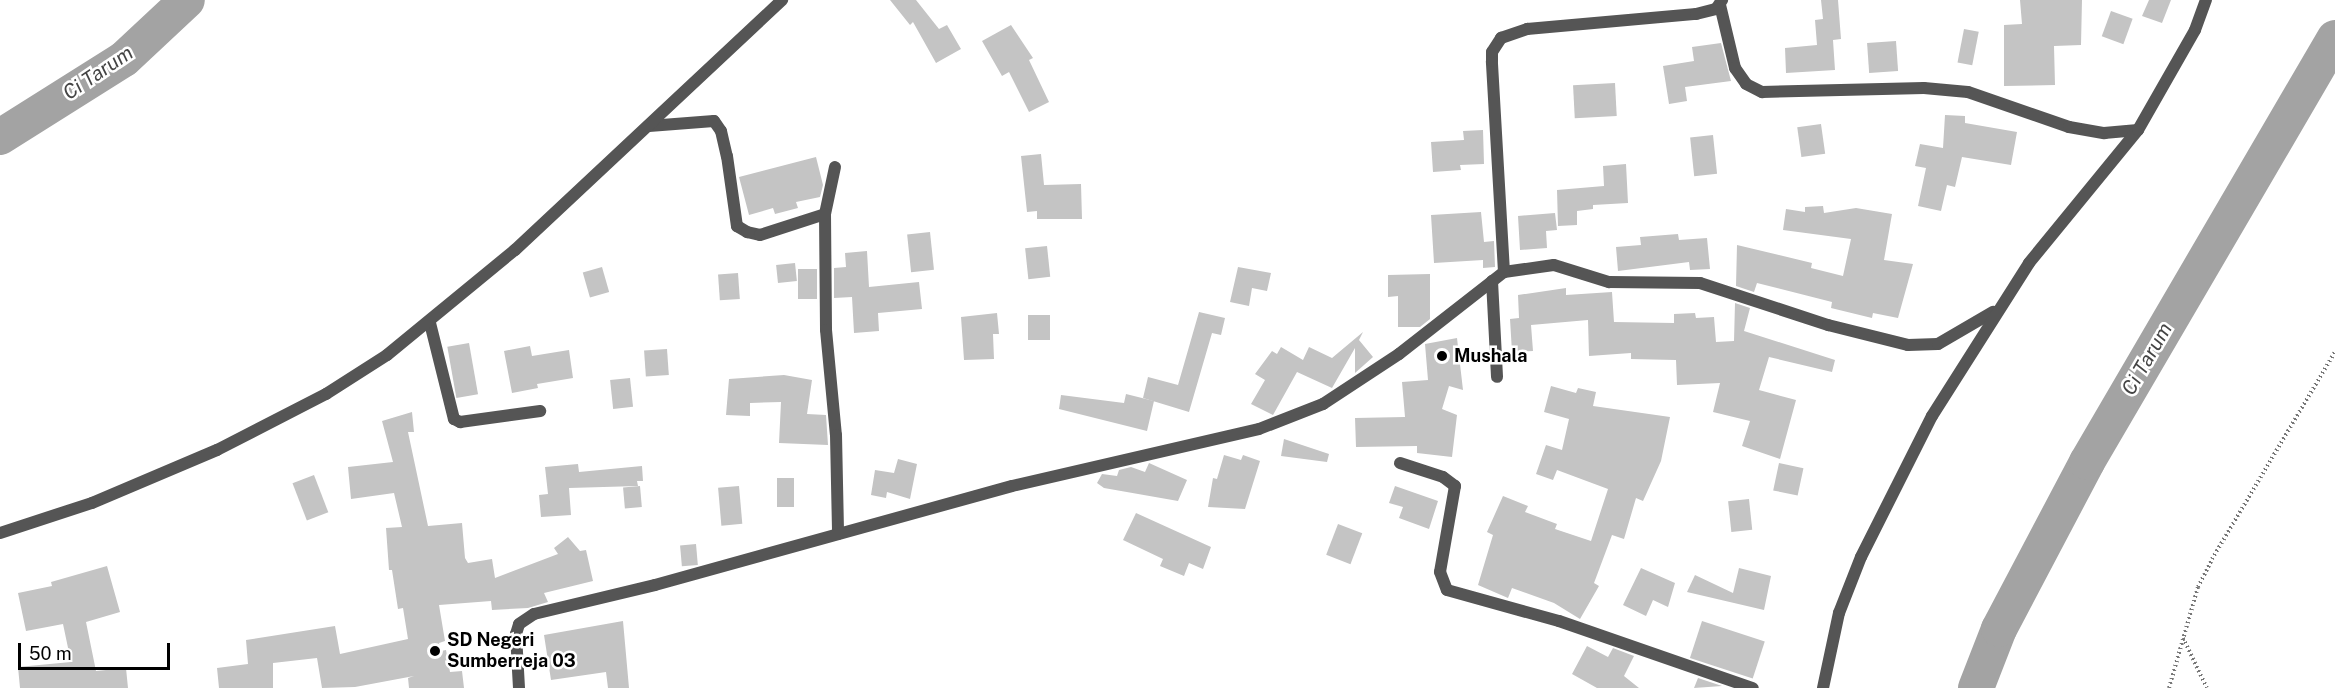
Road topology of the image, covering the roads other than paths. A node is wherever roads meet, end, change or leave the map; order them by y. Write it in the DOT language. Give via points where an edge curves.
graph roads {
  1 [pos="782,0"];
  2 [pos="2206,0"];
  3 [pos="1721,2"];
  4 [pos="649,126"];
  5 [pos="2138,130"];
  6 [pos="836,167"];
  7 [pos="825,214"];
  8 [pos="1504,272"];
  9 [pos="1492,281"];
  10 [pos="1998,309"];
  11 [pos="430,323"];
  12 [pos="1497,377"];
  13 [pos="540,411"];
  14 [pos="1400,463"];
  15 [pos="0,533"];
  16 [pos="838,534"];
  17 [pos="519,688"];
  18 [pos="1753,688"];
  19 [pos="1823,688"];
  1 -- 4 [label="street"];
  2 -- 5 [label="street" via="2195,30"];
  3 -- 5 [label="street" via="1735,68 1746,84 1762,92 1924,88 1968,92 2069,127 2104,133"];
  3 -- 8 [label="street" via="1696,14 1527,29 1501,38 1495,45 1492,61"];
  4 -- 7 [label="street" via="714,121 721,131 727,156 737,226 747,232 760,235"];
  4 -- 11 [label="street"];
  5 -- 10 [label="street" via="2029,263"];
  6 -- 7 [label="street"];
  7 -- 16 [label="street" via="826,330 836,435"];
  8 -- 9 [label="street"];
  8 -- 10 [label="street" via="1554,265 1609,282 1700,283 1828,325 1908,345 1938,344"];
  9 -- 12 [label="street"];
  9 -- 16 [label="street" via="1358,384 1285,421 1050,476"];
  10 -- 19 [label="street" via="1932,416 1861,557 1839,614"];
  11 -- 13 [label="street" via="454,419 460,422"];
  11 -- 15 [label="street" via="326,394 217,450 92,503"];
  14 -- 18 [label="street" via="1443,477 1455,486 1440,572 1447,590 1559,621"];
  16 -- 17 [label="street" via="525,618 516,634"];
}
